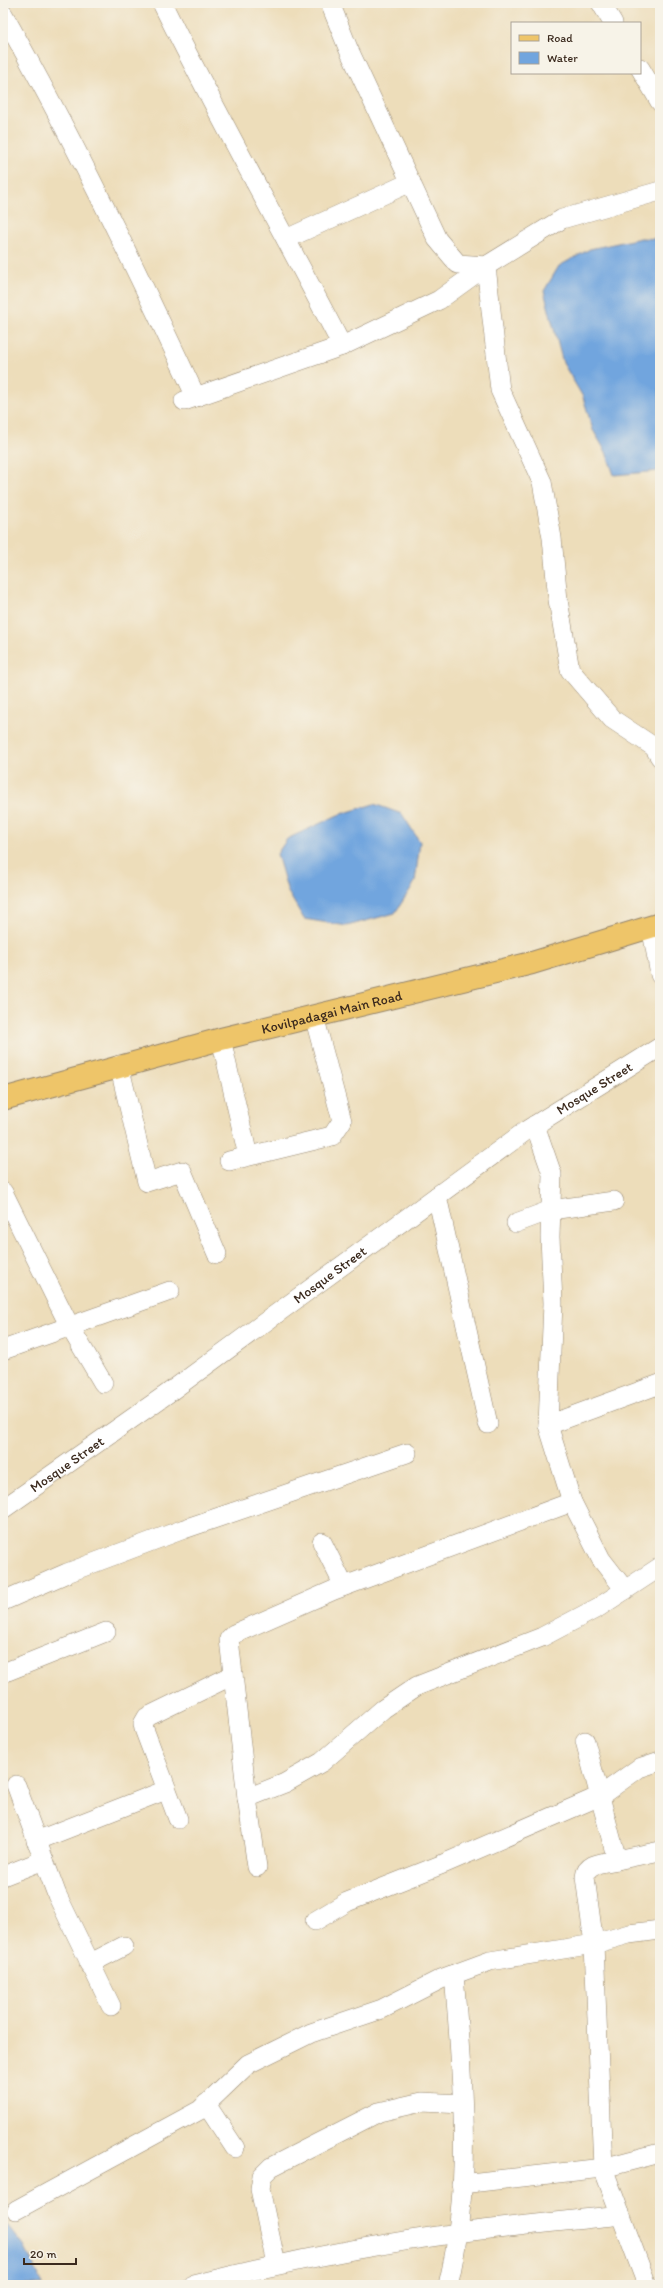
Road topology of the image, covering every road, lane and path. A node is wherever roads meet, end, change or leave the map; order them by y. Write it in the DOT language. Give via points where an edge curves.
graph roads {
  1 [pos="162,3"];
  2 [pos="330,3"];
  3 [pos="601,3"];
  4 [pos="3,14"];
  5 [pos="612,22"];
  6 [pos="641,70"];
  7 [pos="660,102"];
  8 [pos="411,182"];
  9 [pos="660,190"];
  10 [pos="286,239"];
  11 [pos="486,266"];
  12 [pos="342,346"];
  13 [pos="660,757"];
  14 [pos="655,925"];
  15 [pos="660,975"];
  16 [pos="314,1016"];
  17 [pos="221,1040"];
  18 [pos="660,1047"];
  19 [pos="119,1066"];
  20 [pos="3,1098"];
  21 [pos="535,1125"];
  22 [pos="248,1156"];
  23 [pos="229,1161"];
  24 [pos="3,1192"];
  25 [pos="437,1196"];
  26 [pos="614,1201"];
  27 [pos="551,1210"];
  28 [pos="516,1223"];
  29 [pos="217,1254"];
  30 [pos="170,1291"];
  31 [pos="70,1327"];
  32 [pos="3,1350"];
  33 [pos="103,1383"];
  34 [pos="660,1384"];
  35 [pos="488,1424"];
  36 [pos="548,1425"];
  37 [pos="407,1453"];
  38 [pos="572,1502"];
  39 [pos="3,1509"];
  40 [pos="322,1542"];
  41 [pos="660,1567"];
  42 [pos="344,1586"];
  43 [pos="625,1590"];
  44 [pos="3,1601"];
  45 [pos="106,1632"];
  46 [pos="3,1673"];
  47 [pos="233,1675"];
  48 [pos="585,1741"];
  49 [pos="660,1761"];
  50 [pos="16,1785"];
  51 [pos="166,1790"];
  52 [pos="600,1796"];
  53 [pos="247,1798"];
  54 [pos="178,1819"];
  55 [pos="36,1841"];
  56 [pos="660,1851"];
  57 [pos="44,1860"];
  58 [pos="618,1860"];
  59 [pos="257,1867"];
  60 [pos="3,1876"];
  61 [pos="315,1921"];
  62 [pos="660,1930"];
  63 [pos="594,1944"];
  64 [pos="124,1946"];
  65 [pos="89,1964"];
  66 [pos="454,1974"];
  67 [pos="111,2006"];
  68 [pos="206,2104"];
  69 [pos="462,2104"];
  70 [pos="235,2148"];
  71 [pos="660,2153"];
  72 [pos="603,2168"];
  73 [pos="461,2184"];
  74 [pos="16,2210"];
  75 [pos="621,2215"];
  76 [pos="458,2233"];
  77 [pos="276,2264"];
  78 [pos="193,2285"];
  79 [pos="448,2285"];
  80 [pos="647,2285"];
  1 -- 10 [label="street" via="241,159"];
  2 -- 8 [label="street" via="348,48"];
  3 -- 5 [label="street"];
  4 -- 12 [label="street" via="54,105 144,285 190,399"];
  6 -- 7 [label="street"];
  8 -- 10 [label="street"];
  8 -- 11 [label="street" via="437,239 458,264"];
  9 -- 11 [label="street" via="562,219"];
  10 -- 12 [label="street"];
  11 -- 12 [label="street" via="439,300"];
  11 -- 13 [label="street" via="500,390 542,482 570,670 612,719 654,747"];
  14 -- 15 [label="street"];
  14 -- 16 [label="main road, Kovilpadagai Main Road" via="532,963"];
  16 -- 17 [label="main road, Kovilpadagai Main Road"];
  16 -- 22 [label="street" via="342,1121 332,1136"];
  17 -- 19 [label="main road, Kovilpadagai Main Road"];
  17 -- 22 [label="street"];
  18 -- 21 [label="street, Mosque Street"];
  19 -- 20 [label="main road, Kovilpadagai Main Road"];
  19 -- 29 [label="street" via="147,1182 182,1171"];
  21 -- 25 [label="street, Mosque Street"];
  21 -- 27 [label="street" via="552,1174"];
  22 -- 23 [label="street"];
  24 -- 31 [label="street"];
  25 -- 35 [label="street"];
  25 -- 39 [label="street, Mosque Street" via="167,1394"];
  26 -- 27 [label="street"];
  27 -- 28 [label="street"];
  27 -- 36 [label="street" via="553,1303"];
  30 -- 31 [label="street"];
  31 -- 32 [label="street"];
  31 -- 33 [label="street"];
  34 -- 36 [label="street"];
  36 -- 38 [label="street"];
  37 -- 44 [label="street" via="184,1529 67,1573"];
  38 -- 42 [label="street"];
  38 -- 43 [label="street" via="602,1559"];
  40 -- 42 [label="street"];
  41 -- 43 [label="street"];
  42 -- 47 [label="street" via="234,1634 229,1639"];
  43 -- 53 [label="street" via="542,1637 417,1686 383,1709 322,1762 285,1782"];
  45 -- 46 [label="street"];
  47 -- 51 [label="street" via="144,1720 144,1730"];
  47 -- 53 [label="street"];
  48 -- 52 [label="street"];
  49 -- 52 [label="street" via="639,1768"];
  50 -- 55 [label="street"];
  51 -- 54 [label="street"];
  51 -- 55 [label="street"];
  52 -- 58 [label="street"];
  52 -- 61 [label="street" via="443,1864 347,1902"];
  53 -- 59 [label="street"];
  55 -- 57 [label="street"];
  56 -- 58 [label="street"];
  57 -- 60 [label="street"];
  57 -- 65 [label="street"];
  58 -- 63 [label="street" via="590,1866 585,1872"];
  62 -- 63 [label="street" via="629,1934"];
  63 -- 66 [label="street" via="490,1961"];
  63 -- 72 [label="street"];
  64 -- 65 [label="street"];
  65 -- 67 [label="street"];
  66 -- 68 [label="street" via="382,2009 310,2033 248,2064"];
  66 -- 69 [label="street"];
  68 -- 70 [label="street"];
  68 -- 74 [label="street" via="148,2140"];
  69 -- 73 [label="street"];
  69 -- 77 [label="street" via="422,2102 379,2112 271,2167 262,2176 260,2190"];
  71 -- 72 [label="street"];
  72 -- 73 [label="street"];
  72 -- 75 [label="street"];
  73 -- 76 [label="street"];
  75 -- 76 [label="street"];
  75 -- 80 [label="street"];
  76 -- 77 [label="street"];
  76 -- 79 [label="street" via="457,2249"];
  77 -- 78 [label="street"];
}
